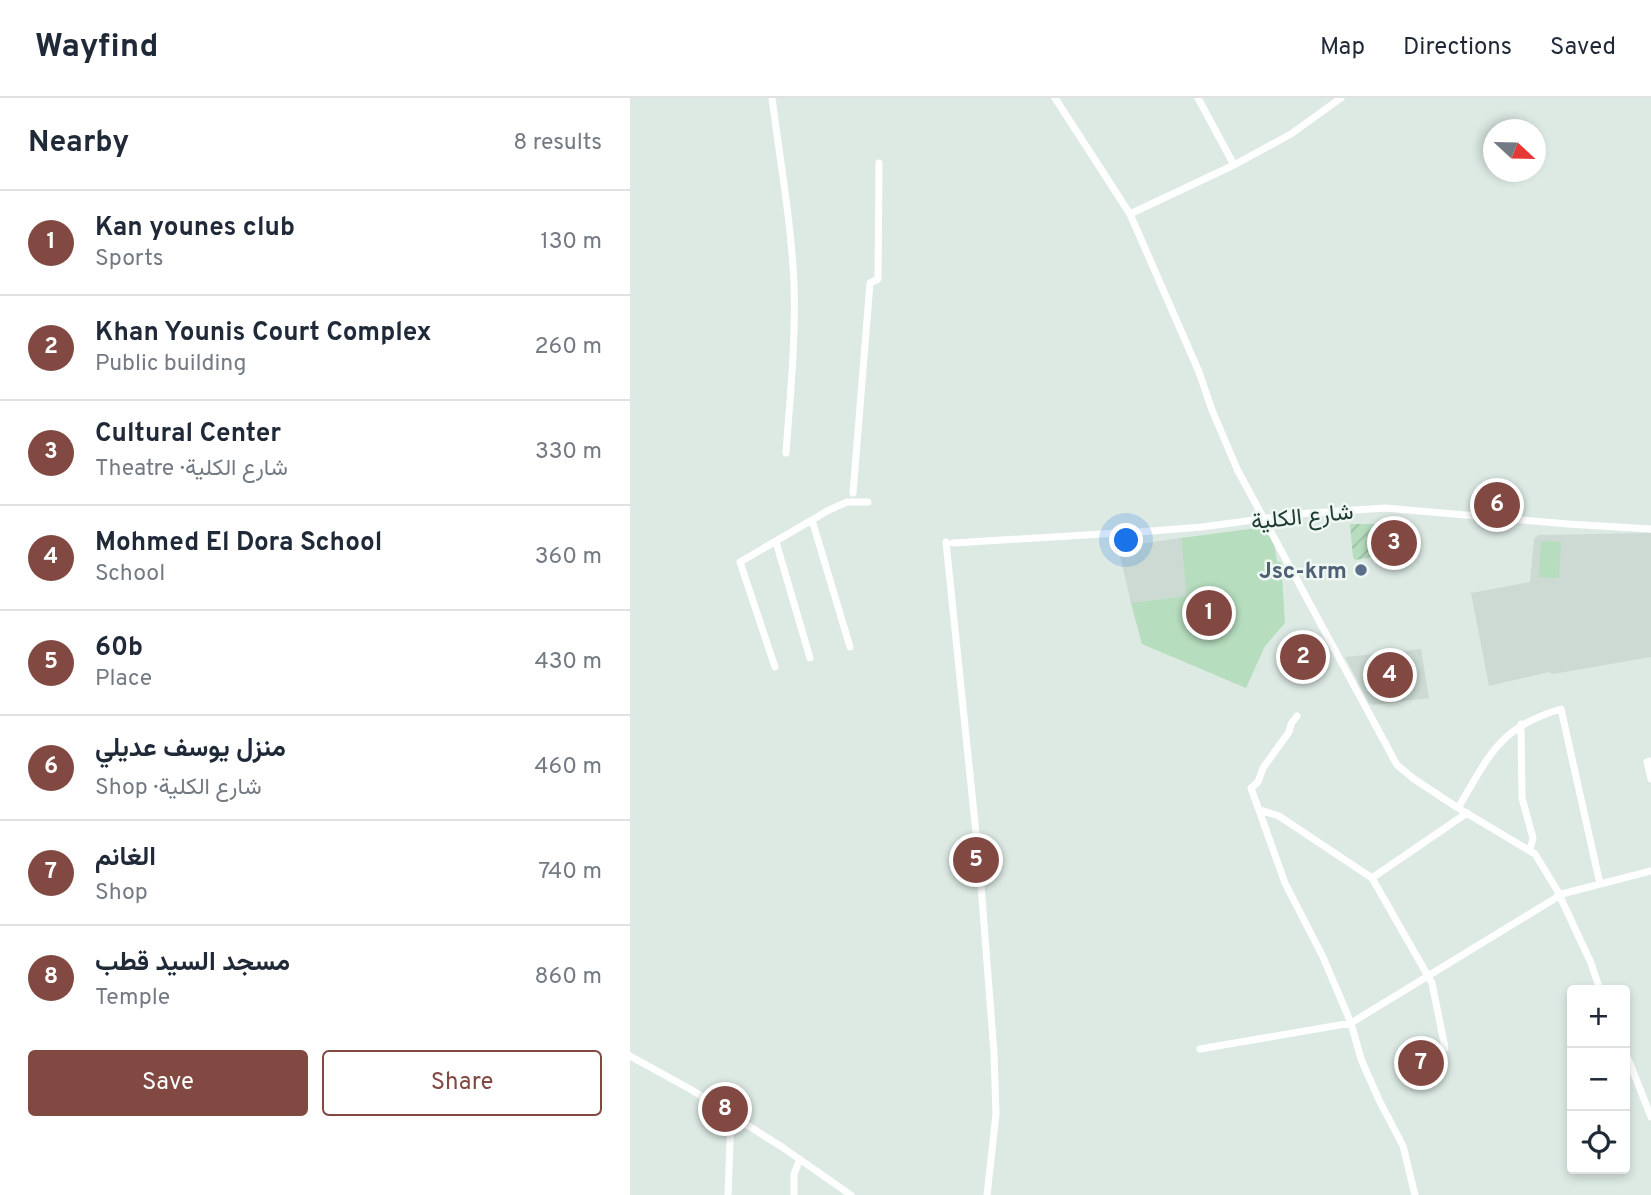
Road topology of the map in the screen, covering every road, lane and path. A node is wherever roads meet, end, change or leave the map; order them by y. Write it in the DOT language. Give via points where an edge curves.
graph roads {
  1 [pos="772,98"];
  2 [pos="1055,98"];
  3 [pos="1198,98"];
  4 [pos="1341,98"];
  5 [pos="879,163"];
  6 [pos="1234,165"];
  7 [pos="1130,214"];
  8 [pos="786,453"];
  9 [pos="853,493"];
  10 [pos="868,502"];
  11 [pos="1264,518"];
  12 [pos="812,520"];
  13 [pos="1651,529"];
  14 [pos="776,542"];
  15 [pos="850,647"];
  16 [pos="810,658"];
  17 [pos="775,667"];
  18 [pos="1297,716"];
  19 [pos="1521,724"];
  20 [pos="1651,761"];
  21 [pos="1651,779"];
  22 [pos="1458,808"];
  23 [pos="1260,810"];
  24 [pos="1467,813"];
  25 [pos="1530,850"];
  26 [pos="1651,870"];
  27 [pos="1372,878"];
  28 [pos="1600,884"];
  29 [pos="1559,895"];
  30 [pos="1428,975"];
  31 [pos="1598,985"];
  32 [pos="1351,1023"];
  33 [pos="1446,1048"];
  34 [pos="1200,1049"];
  35 [pos="630,1056"];
  36 [pos="1630,1064"];
  37 [pos="731,1116"];
  38 [pos="1651,1117"];
  39 [pos="800,1159"];
  40 [pos="727,1195"];
  41 [pos="794,1195"];
  42 [pos="851,1195"];
  43 [pos="987,1195"];
  44 [pos="1415,1195"];
  1 -- 8 [label="street" via="794,285"];
  2 -- 7 [label="street"];
  3 -- 6 [label="street"];
  4 -- 6 [label="street" via="1291,134"];
  5 -- 9 [label="street" via="878,279 870,283"];
  6 -- 7 [label="street"];
  7 -- 11 [label="street" via="1224,441"];
  10 -- 12 [label="street" via="847,502"];
  11 -- 13 [label="street, شارع الكلية" via="1385,508"];
  11 -- 22 [label="street" via="1397,765"];
  11 -- 43 [label="street, شارع الكلية" via="1152,531 949,543 994,1053 996,1114"];
  12 -- 14 [label="street"];
  12 -- 15 [label="street"];
  14 -- 16 [label="street"];
  14 -- 17 [label="street" via="740,562"];
  18 -- 23 [label="street" via="1251,789"];
  19 -- 22 [label="street" via="1494,748"];
  19 -- 25 [label="street" via="1522,798 1533,838"];
  19 -- 28 [label="street" via="1561,709"];
  20 -- 21 [label="street" via="1647,762"];
  22 -- 24 [label="street"];
  23 -- 27 [label="street" via="1279,816"];
  23 -- 32 [label="street" via="1285,883"];
  24 -- 25 [label="street"];
  24 -- 27 [label="street"];
  25 -- 29 [label="street" via="1540,859"];
  26 -- 28 [label="street"];
  27 -- 30 [label="street"];
  28 -- 29 [label="street"];
  29 -- 30 [label="street"];
  29 -- 31 [label="street"];
  30 -- 32 [label="street"];
  30 -- 33 [label="street" via="1437,996"];
  32 -- 34 [label="street"];
  32 -- 44 [label="street" via="1382,1109 1403,1146"];
  35 -- 37 [label="street"];
  36 -- 38 [label="street"];
  37 -- 39 [label="street"];
  37 -- 40 [label="street"];
  39 -- 41 [label="street"];
  39 -- 42 [label="street"];
}
